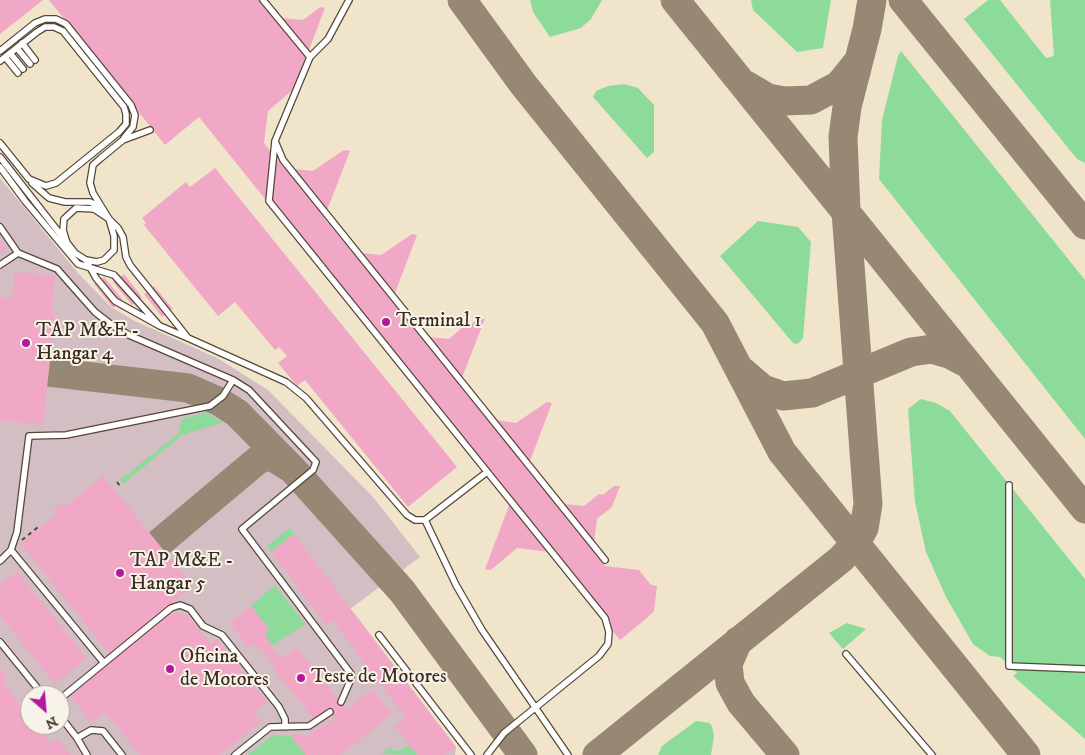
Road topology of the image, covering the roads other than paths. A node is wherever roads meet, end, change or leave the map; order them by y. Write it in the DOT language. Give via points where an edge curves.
graph roads {
  1 [pos="263,0"];
  2 [pos="349,0"];
  3 [pos="20,46"];
  4 [pos="0,51"];
  5 [pos="5,57"];
  6 [pos="310,57"];
  7 [pos="33,62"];
  8 [pos="21,72"];
  9 [pos="150,130"];
  10 [pos="123,140"];
  11 [pos="275,141"];
  12 [pos="0,143"];
  13 [pos="0,157"];
  14 [pos="0,167"];
  15 [pos="29,179"];
  16 [pos="106,211"];
  17 [pos="109,219"];
  18 [pos="0,227"];
  19 [pos="67,243"];
  20 [pos="18,252"];
  21 [pos="86,260"];
  22 [pos="0,264"];
  23 [pos="90,269"];
  24 [pos="160,326"];
  25 [pos="188,338"];
  26 [pos="233,380"];
  27 [pos="486,472"];
  28 [pos="1009,485"];
  29 [pos="425,520"];
  30 [pos="10,550"];
  31 [pos="605,560"];
  32 [pos="0,561"];
  33 [pos="379,635"];
  34 [pos="0,642"];
  35 [pos="846,654"];
  36 [pos="104,663"];
  37 [pos="1085,669"];
  38 [pos="35,685"];
  39 [pos="70,691"];
  40 [pos="341,702"];
  41 [pos="535,709"];
  42 [pos="330,712"];
  43 [pos="285,726"];
  44 [pos="70,729"];
  45 [pos="77,738"];
  46 [pos="87,755"];
  47 [pos="122,755"];
  48 [pos="235,755"];
  49 [pos="471,755"];
  50 [pos="486,755"];
  51 [pos="568,755"];
  52 [pos="932,755"];
  1 -- 6 [label="lane"];
  2 -- 6 [label="lane" via="328,39"];
  3 -- 5 [label="lane"];
  3 -- 7 [label="lane"];
  3 -- 15 [label="lane" via="45,27 63,31 124,107 126,114 126,124 118,132 56,183 42,186"];
  4 -- 10 [label="lane" via="35,23 56,19 66,24 131,105 135,115 133,127"];
  5 -- 8 [label="lane"];
  6 -- 11 [label="lane"];
  9 -- 10 [label="lane"];
  10 -- 16 [label="lane" via="93,165 90,174 93,193"];
  11 -- 27 [label="lane" via="269,201"];
  11 -- 31 [label="lane" via="283,160"];
  12 -- 15 [label="lane"];
  13 -- 19 [label="lane"];
  14 -- 23 [label="lane" via="67,252 78,264"];
  15 -- 16 [label="lane" via="49,198 90,202"];
  16 -- 17 [label="lane"];
  17 -- 19 [label="lane" via="94,209 76,208 64,219"];
  17 -- 21 [label="lane" via="114,250 104,260"];
  17 -- 25 [label="lane" via="123,237 130,265"];
  18 -- 20 [label="lane"];
  19 -- 21 [label="lane" via="74,253"];
  20 -- 22 [label="lane"];
  20 -- 26 [label="lane" via="56,270 95,312 113,326"];
  21 -- 23 [label="lane"];
  23 -- 24 [label="lane" via="114,301"];
  23 -- 24 [label="lane" via="105,270 114,275"];
  24 -- 25 [label="lane"];
  25 -- 29 [label="lane" via="286,382 306,398 407,515 415,520"];
  26 -- 30 [label="lane" via="223,396 210,406 66,435 29,436 19,522"];
  26 -- 40 [label="lane" via="249,390 316,462 313,470 242,529 351,674"];
  27 -- 29 [label="lane"];
  27 -- 41 [label="lane" via="605,618 609,632 608,644 599,656"];
  28 -- 37 [label="lane" via="1009,666"];
  29 -- 41 [label="lane" via="482,630"];
  30 -- 32 [label="lane"];
  30 -- 36 [label="lane"];
  33 -- 49 [label="lane"];
  34 -- 38 [label="lane"];
  35 -- 52 [label="lane"];
  36 -- 39 [label="lane"];
  36 -- 43 [label="lane" via="171,608 185,606 204,626 222,635 279,707"];
  41 -- 50 [label="lane" via="504,733"];
  41 -- 51 [label="lane"];
  42 -- 43 [label="lane" via="309,726"];
  43 -- 48 [label="lane" via="267,729"];
  44 -- 45 [label="lane"];
  45 -- 46 [label="lane"];
  45 -- 47 [label="lane" via="90,730 103,732"];
}
